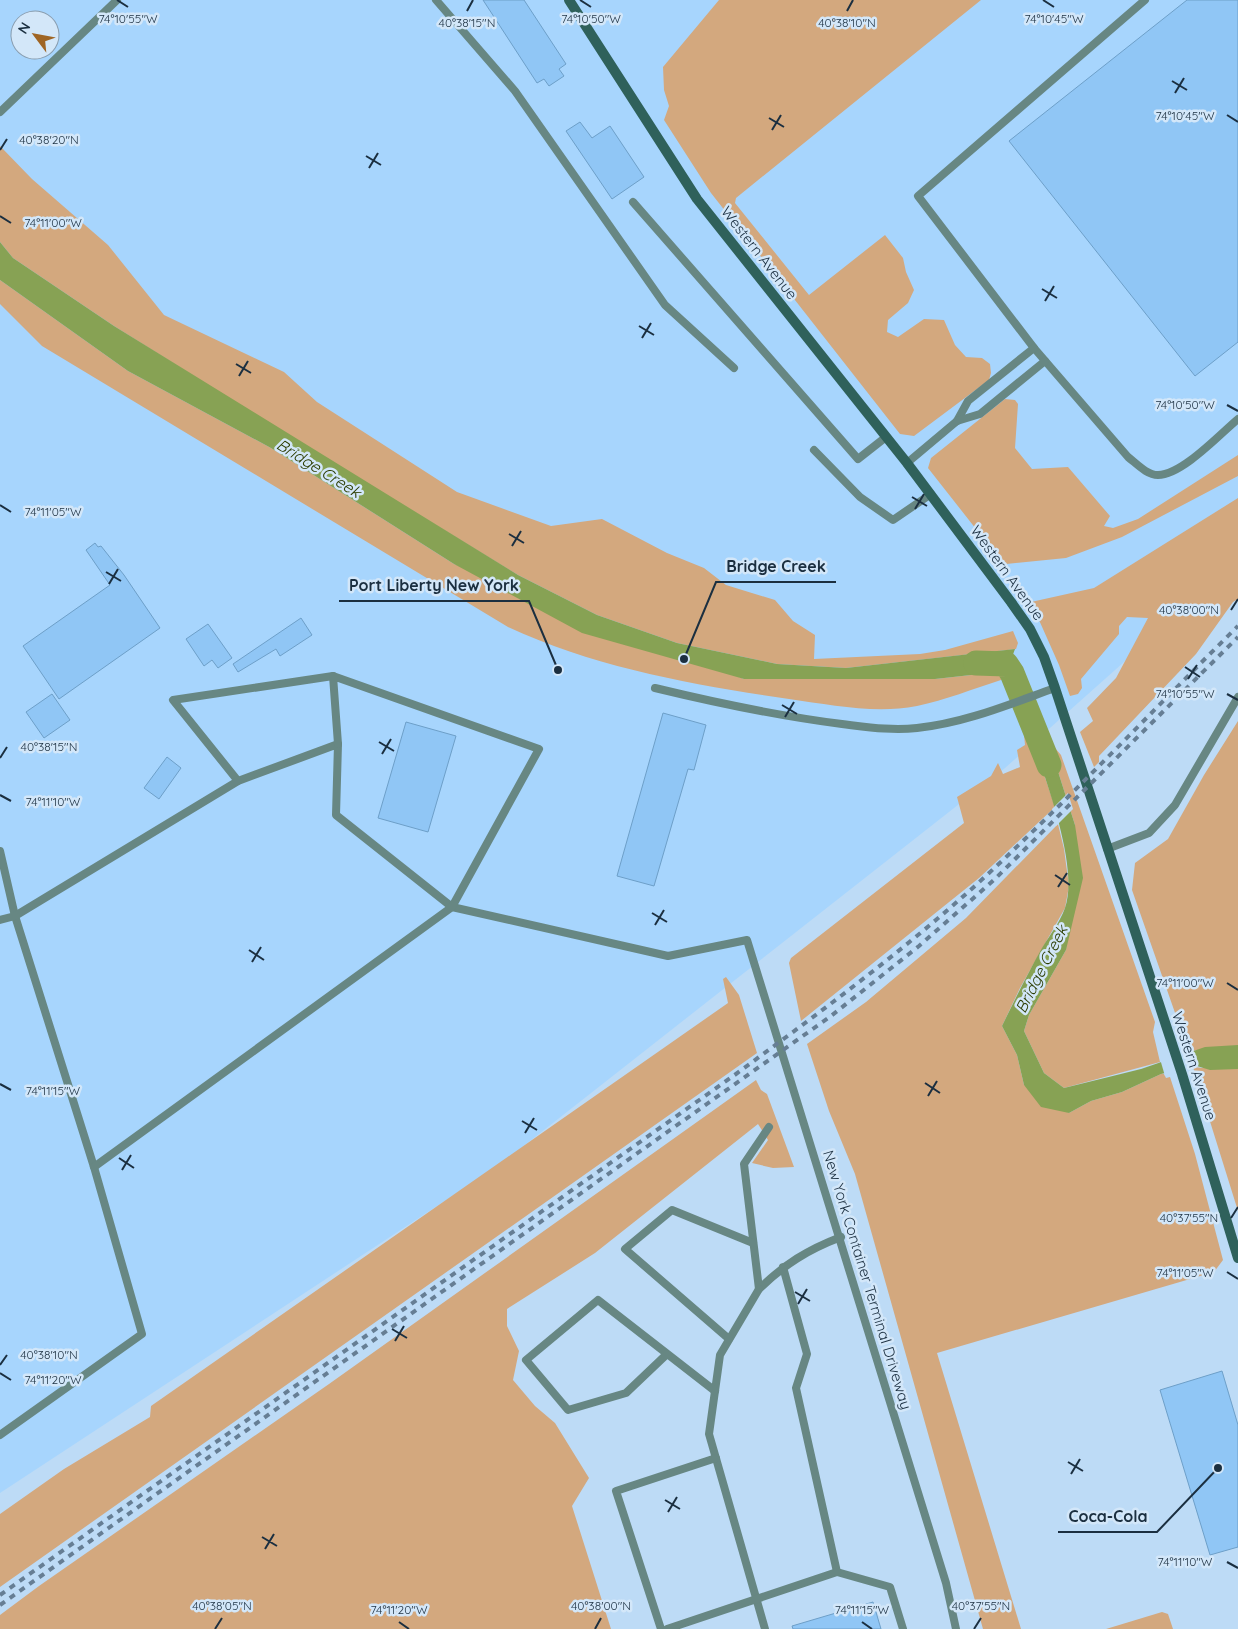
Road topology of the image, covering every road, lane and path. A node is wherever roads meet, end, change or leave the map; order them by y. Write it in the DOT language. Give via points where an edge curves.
graph roads {
  1 [pos="117,0"];
  2 [pos="436,0"];
  3 [pos="569,0"];
  4 [pos="1145,0"];
  5 [pos="0,112"];
  6 [pos="632,202"];
  7 [pos="1034,348"];
  8 [pos="1045,362"];
  9 [pos="734,368"];
  10 [pos="1238,419"];
  11 [pos="957,421"];
  12 [pos="886,437"];
  13 [pos="814,450"];
  14 [pos="907,463"];
  15 [pos="930,494"];
  16 [pos="333,676"];
  17 [pos="656,688"];
  18 [pos="1055,688"];
  19 [pos="1238,697"];
  20 [pos="338,744"];
  21 [pos="238,781"];
  22 [pos="1107,849"];
  23 [pos="0,851"];
  24 [pos="452,907"];
  25 [pos="15,916"];
  26 [pos="0,920"];
  27 [pos="768,1127"];
  28 [pos="94,1167"];
  29 [pos="841,1237"];
  30 [pos="753,1243"];
  31 [pos="1238,1258"];
  32 [pos="783,1267"];
  33 [pos="759,1288"];
  34 [pos="729,1339"];
  35 [pos="667,1354"];
  36 [pos="715,1391"];
  37 [pos="0,1435"];
  38 [pos="716,1458"];
  39 [pos="837,1572"];
  40 [pos="757,1600"];
  41 [pos="661,1629"];
  42 [pos="667,1629"];
  43 [pos="765,1629"];
  44 [pos="903,1629"];
  45 [pos="956,1629"];
  1 -- 5 [label="lane"];
  2 -- 9 [label="lane" via="516,91 665,305"];
  3 -- 12 [label="street, Western Avenue" via="697,199"];
  4 -- 7 [label="lane" via="918,196"];
  6 -- 12 [label="lane" via="858,459"];
  7 -- 8 [label="lane"];
  7 -- 11 [label="lane" via="968,401"];
  8 -- 10 [label="lane" via="1128,458 1145,471 1159,475 1179,468"];
  8 -- 11 [label="lane" via="980,414"];
  11 -- 14 [label="lane"];
  12 -- 14 [label="street, Western Avenue"];
  13 -- 15 [label="lane" via="860,497 894,520"];
  14 -- 15 [label="street, Western Avenue"];
  15 -- 18 [label="street, Western Avenue" via="1030,629"];
  16 -- 20 [label="lane"];
  16 -- 21 [label="lane" via="173,700"];
  16 -- 24 [label="lane" via="539,749"];
  17 -- 18 [label="lane" via="764,712 880,728 942,724"];
  18 -- 22 [label="street, Western Avenue"];
  19 -- 22 [label="lane" via="1175,805 1149,833"];
  20 -- 21 [label="lane"];
  20 -- 24 [label="lane" via="336,815"];
  21 -- 25 [label="lane"];
  22 -- 31 [label="street, Western Avenue" via="1182,1074"];
  23 -- 25 [label="lane"];
  24 -- 28 [label="lane"];
  24 -- 29 [label="lane, New York Container Terminal Driveway" via="668,956 747,940"];
  25 -- 26 [label="lane"];
  25 -- 28 [label="lane"];
  27 -- 30 [label="lane" via="744,1164"];
  28 -- 37 [label="lane" via="142,1334"];
  29 -- 32 [label="lane" via="811,1249"];
  29 -- 45 [label="lane, New York Container Terminal Driveway" via="946,1583"];
  30 -- 33 [label="lane"];
  30 -- 34 [label="lane" via="672,1210 625,1249"];
  32 -- 33 [label="lane"];
  32 -- 39 [label="lane" via="807,1354 796,1388"];
  33 -- 34 [label="lane"];
  34 -- 36 [label="lane" via="720,1355"];
  35 -- 35 [label="lane" via="598,1300 526,1360 568,1410 626,1393"];
  35 -- 36 [label="lane"];
  36 -- 38 [label="lane" via="709,1434"];
  38 -- 40 [label="lane"];
  38 -- 41 [label="lane" via="616,1491"];
  39 -- 40 [label="lane"];
  39 -- 44 [label="lane" via="890,1587"];
  40 -- 42 [label="lane"];
  40 -- 43 [label="lane"];
}
